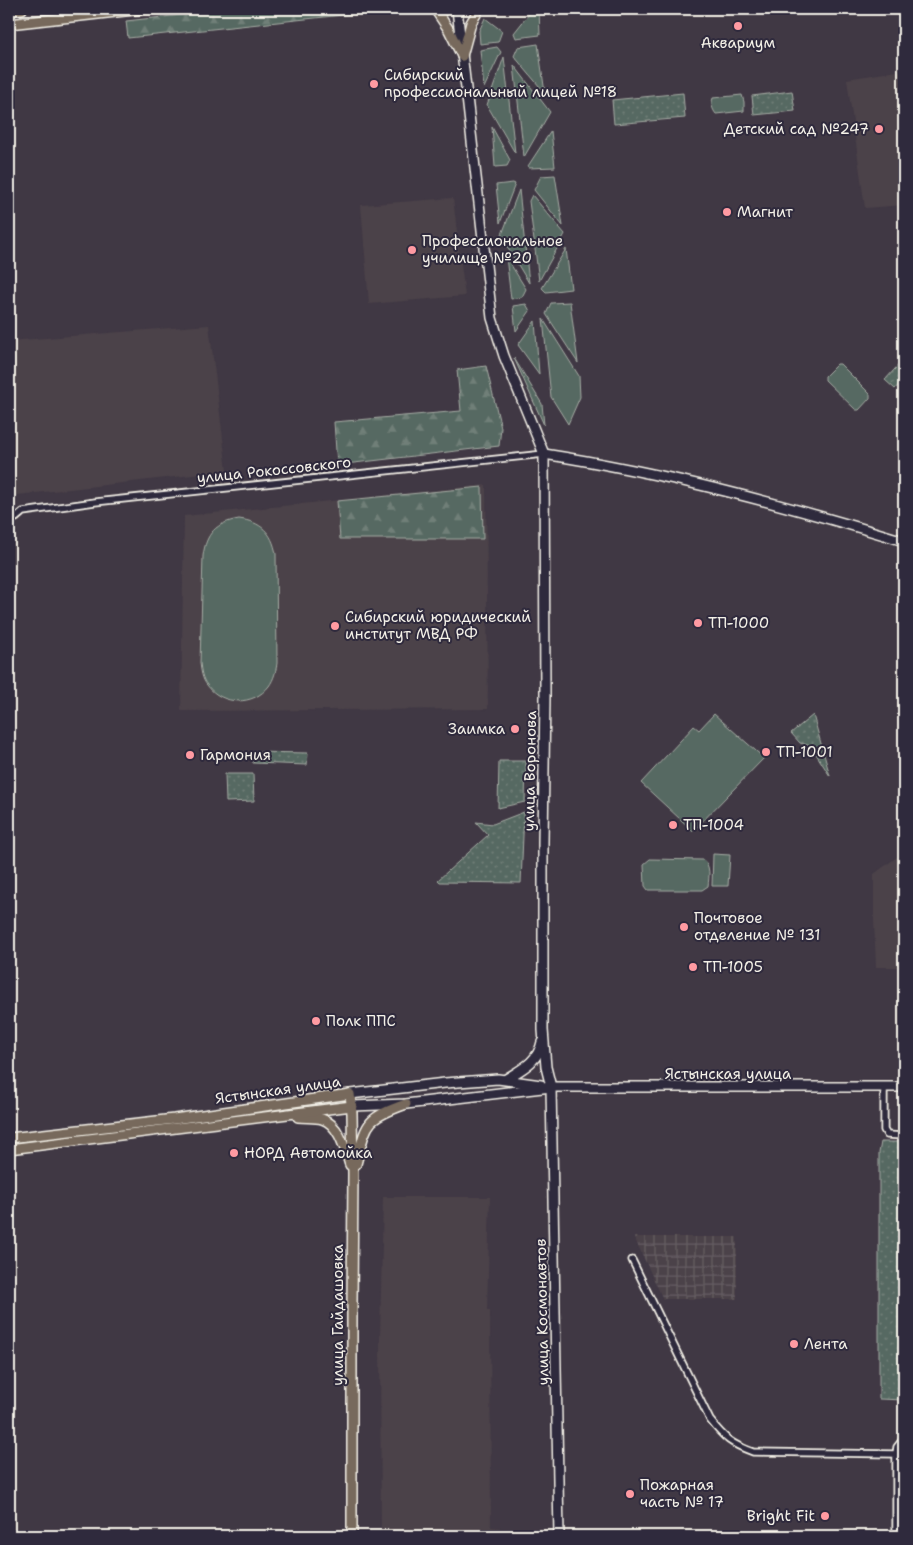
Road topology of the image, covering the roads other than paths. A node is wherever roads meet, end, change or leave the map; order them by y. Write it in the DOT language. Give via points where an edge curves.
graph roads {
  1 [pos="22,9"];
  2 [pos="143,9"];
  3 [pos="435,9"];
  4 [pos="457,9"];
  5 [pos="479,9"];
  6 [pos="9,10"];
  7 [pos="9,24"];
  8 [pos="462,56"];
  9 [pos="544,454"];
  10 [pos="9,518"];
  11 [pos="904,541"];
  12 [pos="544,1030"];
  13 [pos="506,1079"];
  14 [pos="551,1087"];
  15 [pos="904,1087"];
  16 [pos="884,1088"];
  17 [pos="350,1094"];
  18 [pos="406,1104"];
  19 [pos="352,1106"];
  20 [pos="272,1116"];
  21 [pos="904,1136"];
  22 [pos="9,1138"];
  23 [pos="9,1149"];
  24 [pos="353,1174"];
  25 [pos="632,1260"];
  26 [pos="904,1438"];
  27 [pos="896,1454"];
  28 [pos="352,1536"];
  29 [pos="559,1536"];
  30 [pos="896,1536"];
  1 -- 6 [label="main road"];
  2 -- 7 [label="main road"];
  3 -- 8 [label="main road"];
  4 -- 8 [label="main road, улица Воронова"];
  5 -- 8 [label="main road" via="470,24"];
  8 -- 9 [label="main road, улица Воронова" via="492,318"];
  9 -- 10 [label="street, улица Рокоссовского" via="94,502 23,512 16,518"];
  9 -- 11 [label="main road" via="633,469 720,489"];
  9 -- 12 [label="main road, улица Воронова"];
  12 -- 13 [label="main road" via="535,1059"];
  12 -- 14 [label="main road, улица Воронова" via="546,1067"];
  13 -- 14 [label="main road, Ястынская улица"];
  13 -- 17 [label="main road, Ястынская улица"];
  14 -- 16 [label="main road, Ястынская улица"];
  14 -- 18 [label="main road, Ястынская улица"];
  14 -- 29 [label="main road, улица Космонавтов"];
  15 -- 16 [label="main road, Ястынская улица"];
  16 -- 21 [label="street" via="884,1130 887,1135"];
  17 -- 19 [label="main road, улица Гайдашовка"];
  17 -- 22 [label="main road, Ястынская улица"];
  18 -- 19 [label="main road, Ястынская улица"];
  18 -- 24 [label="main road" via="385,1111 369,1123"];
  19 -- 20 [label="main road, Ястынская улица"];
  19 -- 24 [label="main road, улица Гайдашовка"];
  20 -- 23 [label="main road, Ястынская улица"];
  20 -- 24 [label="main road" via="321,1118 333,1125"];
  24 -- 28 [label="main road, улица Гайдашовка"];
  25 -- 27 [label="street" via="710,1420 723,1436 753,1452"];
  26 -- 27 [label="street"];
  27 -- 30 [label="street"];
}
